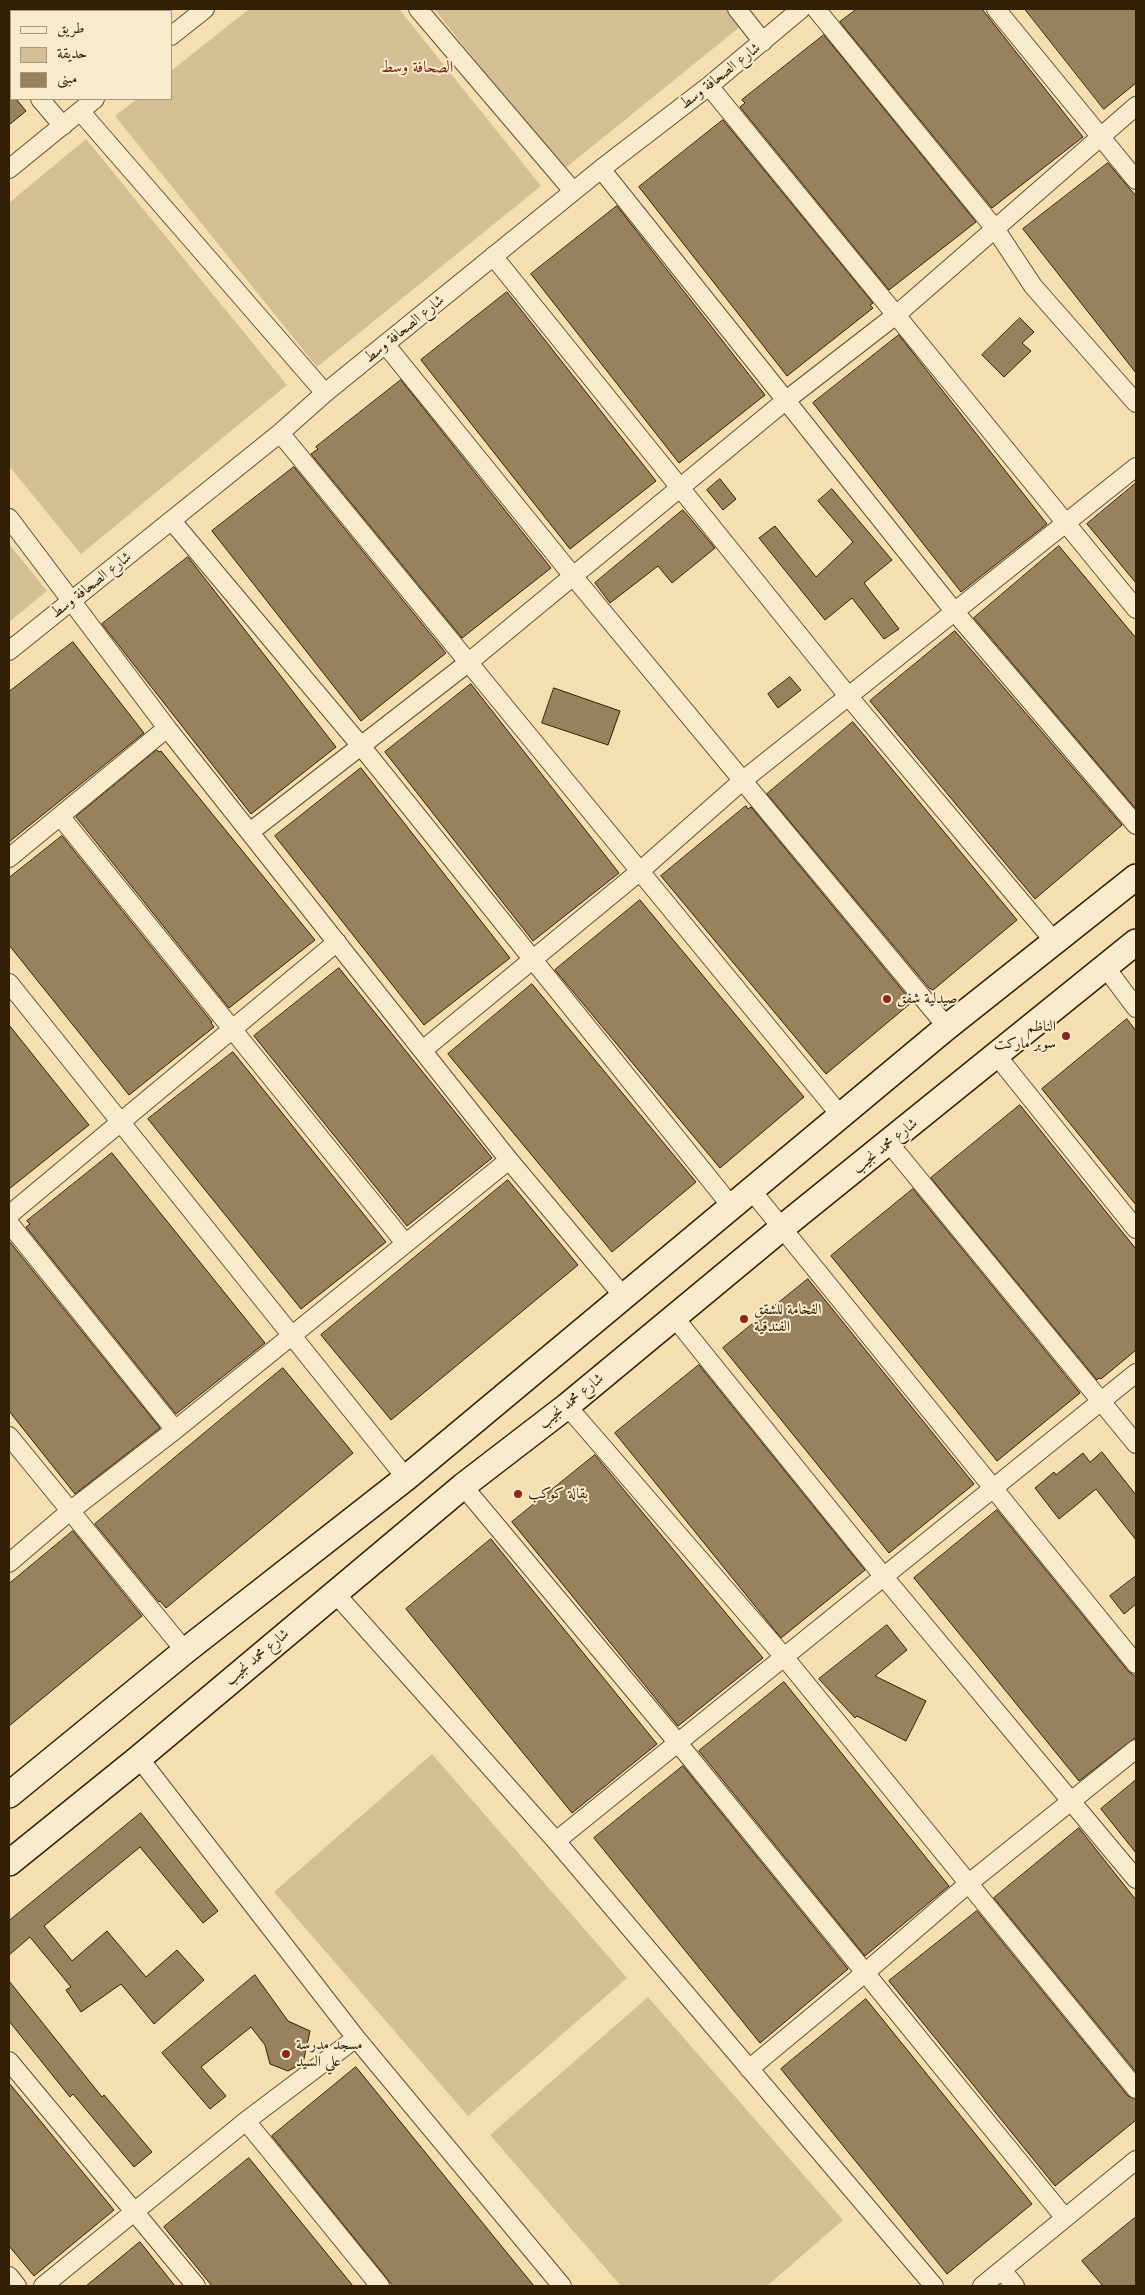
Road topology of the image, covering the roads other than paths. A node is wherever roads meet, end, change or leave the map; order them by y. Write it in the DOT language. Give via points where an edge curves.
graph roads {
  1 [pos="205,9"];
  2 [pos="418,9"];
  3 [pos="738,9"];
  4 [pos="801,9"];
  5 [pos="816,9"];
  6 [pos="996,9"];
  7 [pos="172,35"];
  8 [pos="763,42"];
  9 [pos="709,86"];
  10 [pos="41,100"];
  11 [pos="94,100"];
  12 [pos="1136,106"];
  13 [pos="80,111"];
  14 [pos="63,126"];
  15 [pos="1101,136"];
  16 [pos="601,168"];
  17 [pos="9,169"];
  18 [pos="1136,180"];
  19 [pos="573,191"];
  20 [pos="996,230"];
  21 [pos="494,256"];
  22 [pos="896,315"];
  23 [pos="385,344"];
  24 [pos="325,393"];
  25 [pos="785,400"];
  26 [pos="1136,403"];
  27 [pos="280,433"];
  28 [pos="1136,467"];
  29 [pos="679,489"];
  30 [pos="9,518"];
  31 [pos="172,521"];
  32 [pos="1064,523"];
  33 [pos="573,576"];
  34 [pos="71,600"];
  35 [pos="1136,609"];
  36 [pos="954,612"];
  37 [pos="9,651"];
  38 [pos="469,662"];
  39 [pos="849,697"];
  40 [pos="167,728"];
  41 [pos="361,746"];
  42 [pos="742,781"];
  43 [pos="60,816"];
  44 [pos="1136,824"];
  45 [pos="250,832"];
  46 [pos="9,858"];
  47 [pos="639,872"];
  48 [pos="1136,877"];
  49 [pos="1054,941"];
  50 [pos="337,942"];
  51 [pos="1136,942"];
  52 [pos="532,960"];
  53 [pos="1106,968"];
  54 [pos="9,983"];
  55 [pos="1136,1008"];
  56 [pos="948,1027"];
  57 [pos="232,1029"];
  58 [pos="424,1049"];
  59 [pos="997,1056"];
  60 [pos="841,1116"];
  61 [pos="121,1122"];
  62 [pos="889,1143"];
  63 [pos="509,1160"];
  64 [pos="752,1191"];
  65 [pos="732,1207"];
  66 [pos="9,1216"];
  67 [pos="9,1223"];
  68 [pos="784,1227"];
  69 [pos="1136,1230"];
  70 [pos="405,1244"];
  71 [pos="624,1297"];
  72 [pos="674,1317"];
  73 [pos="292,1336"];
  74 [pos="1136,1373"];
  75 [pos="1102,1401"];
  76 [pos="567,1406"];
  77 [pos="175,1430"];
  78 [pos="9,1436"];
  79 [pos="1136,1444"];
  80 [pos="406,1478"];
  81 [pos="463,1486"];
  82 [pos="993,1489"];
  83 [pos="70,1511"];
  84 [pos="9,1563"];
  85 [pos="884,1577"];
  86 [pos="334,1592"];
  87 [pos="185,1651"];
  88 [pos="785,1658"];
  89 [pos="1136,1664"];
  90 [pos="678,1744"];
  91 [pos="1136,1749"];
  92 [pos="139,1758"];
  93 [pos="9,1795"];
  94 [pos="1071,1801"];
  95 [pos="556,1841"];
  96 [pos="9,1863"];
  97 [pos="1136,1879"];
  98 [pos="969,1883"];
  99 [pos="866,1972"];
  100 [pos="356,2038"];
  101 [pos="9,2061"];
  102 [pos="749,2069"];
  103 [pos="1136,2089"];
  104 [pos="246,2121"];
  105 [pos="1136,2160"];
  106 [pos="134,2210"];
  107 [pos="1065,2218"];
  108 [pos="1002,2270"];
  109 [pos="9,2276"];
  110 [pos="17,2286"];
  111 [pos="43,2286"];
  112 [pos="196,2286"];
  113 [pos="380,2286"];
  114 [pos="562,2286"];
  115 [pos="934,2286"];
  116 [pos="982,2286"];
  117 [pos="1015,2286"];
  1 -- 7 [label="street"];
  2 -- 19 [label="street"];
  3 -- 8 [label="street"];
  4 -- 8 [label="street, شارع الصحافة وسط"];
  5 -- 20 [label="street"];
  6 -- 15 [label="street"];
  8 -- 9 [label="street, شارع الصحافة وسط"];
  9 -- 16 [label="street, شارع الصحافة وسط"];
  9 -- 22 [label="street"];
  10 -- 14 [label="street"];
  11 -- 13 [label="street"];
  12 -- 15 [label="street"];
  13 -- 14 [label="street"];
  13 -- 24 [label="street"];
  14 -- 17 [label="street"];
  15 -- 18 [label="street"];
  15 -- 20 [label="street"];
  16 -- 19 [label="street, شارع الصحافة وسط"];
  16 -- 25 [label="street"];
  19 -- 21 [label="street, شارع الصحافة وسط"];
  20 -- 22 [label="street"];
  20 -- 26 [label="street" via="1034,286"];
  21 -- 23 [label="street, شارع الصحافة وسط"];
  21 -- 29 [label="street"];
  22 -- 25 [label="street"];
  22 -- 32 [label="street"];
  23 -- 24 [label="street, شارع الصحافة وسط"];
  23 -- 33 [label="street"];
  24 -- 27 [label="street, شارع الصحافة وسط"];
  25 -- 29 [label="street"];
  25 -- 36 [label="street"];
  27 -- 31 [label="street, شارع الصحافة وسط"];
  27 -- 38 [label="street"];
  28 -- 32 [label="street"];
  29 -- 33 [label="street"];
  29 -- 39 [label="street"];
  30 -- 34 [label="street"];
  31 -- 34 [label="street, شارع الصحافة وسط"];
  31 -- 41 [label="street"];
  32 -- 35 [label="street"];
  32 -- 36 [label="street"];
  33 -- 38 [label="street"];
  33 -- 42 [label="street"];
  34 -- 37 [label="street, شارع الصحافة وسط"];
  34 -- 40 [label="street"];
  36 -- 39 [label="street"];
  36 -- 44 [label="street"];
  38 -- 41 [label="street"];
  38 -- 47 [label="street"];
  39 -- 42 [label="street"];
  39 -- 49 [label="street"];
  40 -- 43 [label="street"];
  40 -- 45 [label="street"];
  41 -- 45 [label="street"];
  41 -- 52 [label="street"];
  42 -- 47 [label="street"];
  42 -- 56 [label="street"];
  43 -- 46 [label="street"];
  43 -- 57 [label="street"];
  45 -- 50 [label="street"];
  47 -- 52 [label="street"];
  47 -- 60 [label="street"];
  48 -- 49 [label="main road"];
  49 -- 56 [label="main road"];
  50 -- 57 [label="street"];
  50 -- 58 [label="street"];
  51 -- 53 [label="main road, شارع محمد نجيب"];
  52 -- 58 [label="street"];
  52 -- 65 [label="street"];
  53 -- 55 [label="street"];
  53 -- 59 [label="main road, شارع محمد نجيب"];
  54 -- 61 [label="street"];
  56 -- 60 [label="main road"];
  57 -- 61 [label="street"];
  57 -- 70 [label="street"];
  58 -- 63 [label="street"];
  59 -- 62 [label="main road, شارع محمد نجيب"];
  59 -- 69 [label="street"];
  60 -- 64 [label="main road"];
  61 -- 66 [label="street"];
  61 -- 73 [label="street"];
  62 -- 68 [label="main road, شارع محمد نجيب"];
  62 -- 75 [label="street"];
  63 -- 70 [label="street"];
  63 -- 71 [label="street"];
  64 -- 65 [label="main road"];
  64 -- 68 [label="street"];
  65 -- 71 [label="main road"];
  67 -- 77 [label="street"];
  68 -- 72 [label="main road, شارع محمد نجيب"];
  68 -- 82 [label="street"];
  70 -- 73 [label="street"];
  71 -- 80 [label="main road"];
  72 -- 76 [label="main road, شارع محمد نجيب"];
  72 -- 85 [label="street"];
  73 -- 77 [label="street"];
  73 -- 80 [label="street"];
  74 -- 75 [label="street"];
  75 -- 79 [label="street"];
  75 -- 82 [label="street"];
  76 -- 81 [label="main road, شارع محمد نجيب"];
  76 -- 88 [label="street"];
  77 -- 83 [label="street"];
  78 -- 83 [label="street"];
  80 -- 87 [label="main road"];
  81 -- 86 [label="main road, شارع محمد نجيب"];
  81 -- 90 [label="street"];
  82 -- 85 [label="street"];
  82 -- 89 [label="street"];
  83 -- 84 [label="street"];
  83 -- 87 [label="street"];
  85 -- 88 [label="street"];
  85 -- 94 [label="street"];
  86 -- 92 [label="main road, شارع محمد نجيب"];
  86 -- 95 [label="street"];
  87 -- 93 [label="main road"];
  88 -- 90 [label="street"];
  88 -- 98 [label="street"];
  90 -- 95 [label="street"];
  90 -- 99 [label="street"];
  91 -- 94 [label="street"];
  92 -- 96 [label="main road, شارع محمد نجيب"];
  92 -- 100 [label="street"];
  94 -- 97 [label="street"];
  94 -- 98 [label="street"];
  95 -- 102 [label="street"];
  98 -- 99 [label="street"];
  98 -- 103 [label="street"];
  99 -- 102 [label="street"];
  99 -- 107 [label="street"];
  100 -- 104 [label="street"];
  100 -- 114 [label="street"];
  101 -- 106 [label="street"];
  102 -- 115 [label="street"];
  104 -- 106 [label="street"];
  104 -- 113 [label="street"];
  105 -- 107 [label="street"];
  106 -- 111 [label="street"];
  106 -- 112 [label="street"];
  107 -- 108 [label="street"];
  108 -- 116 [label="street"];
  108 -- 117 [label="street"];
  109 -- 110 [label="street"];
}
